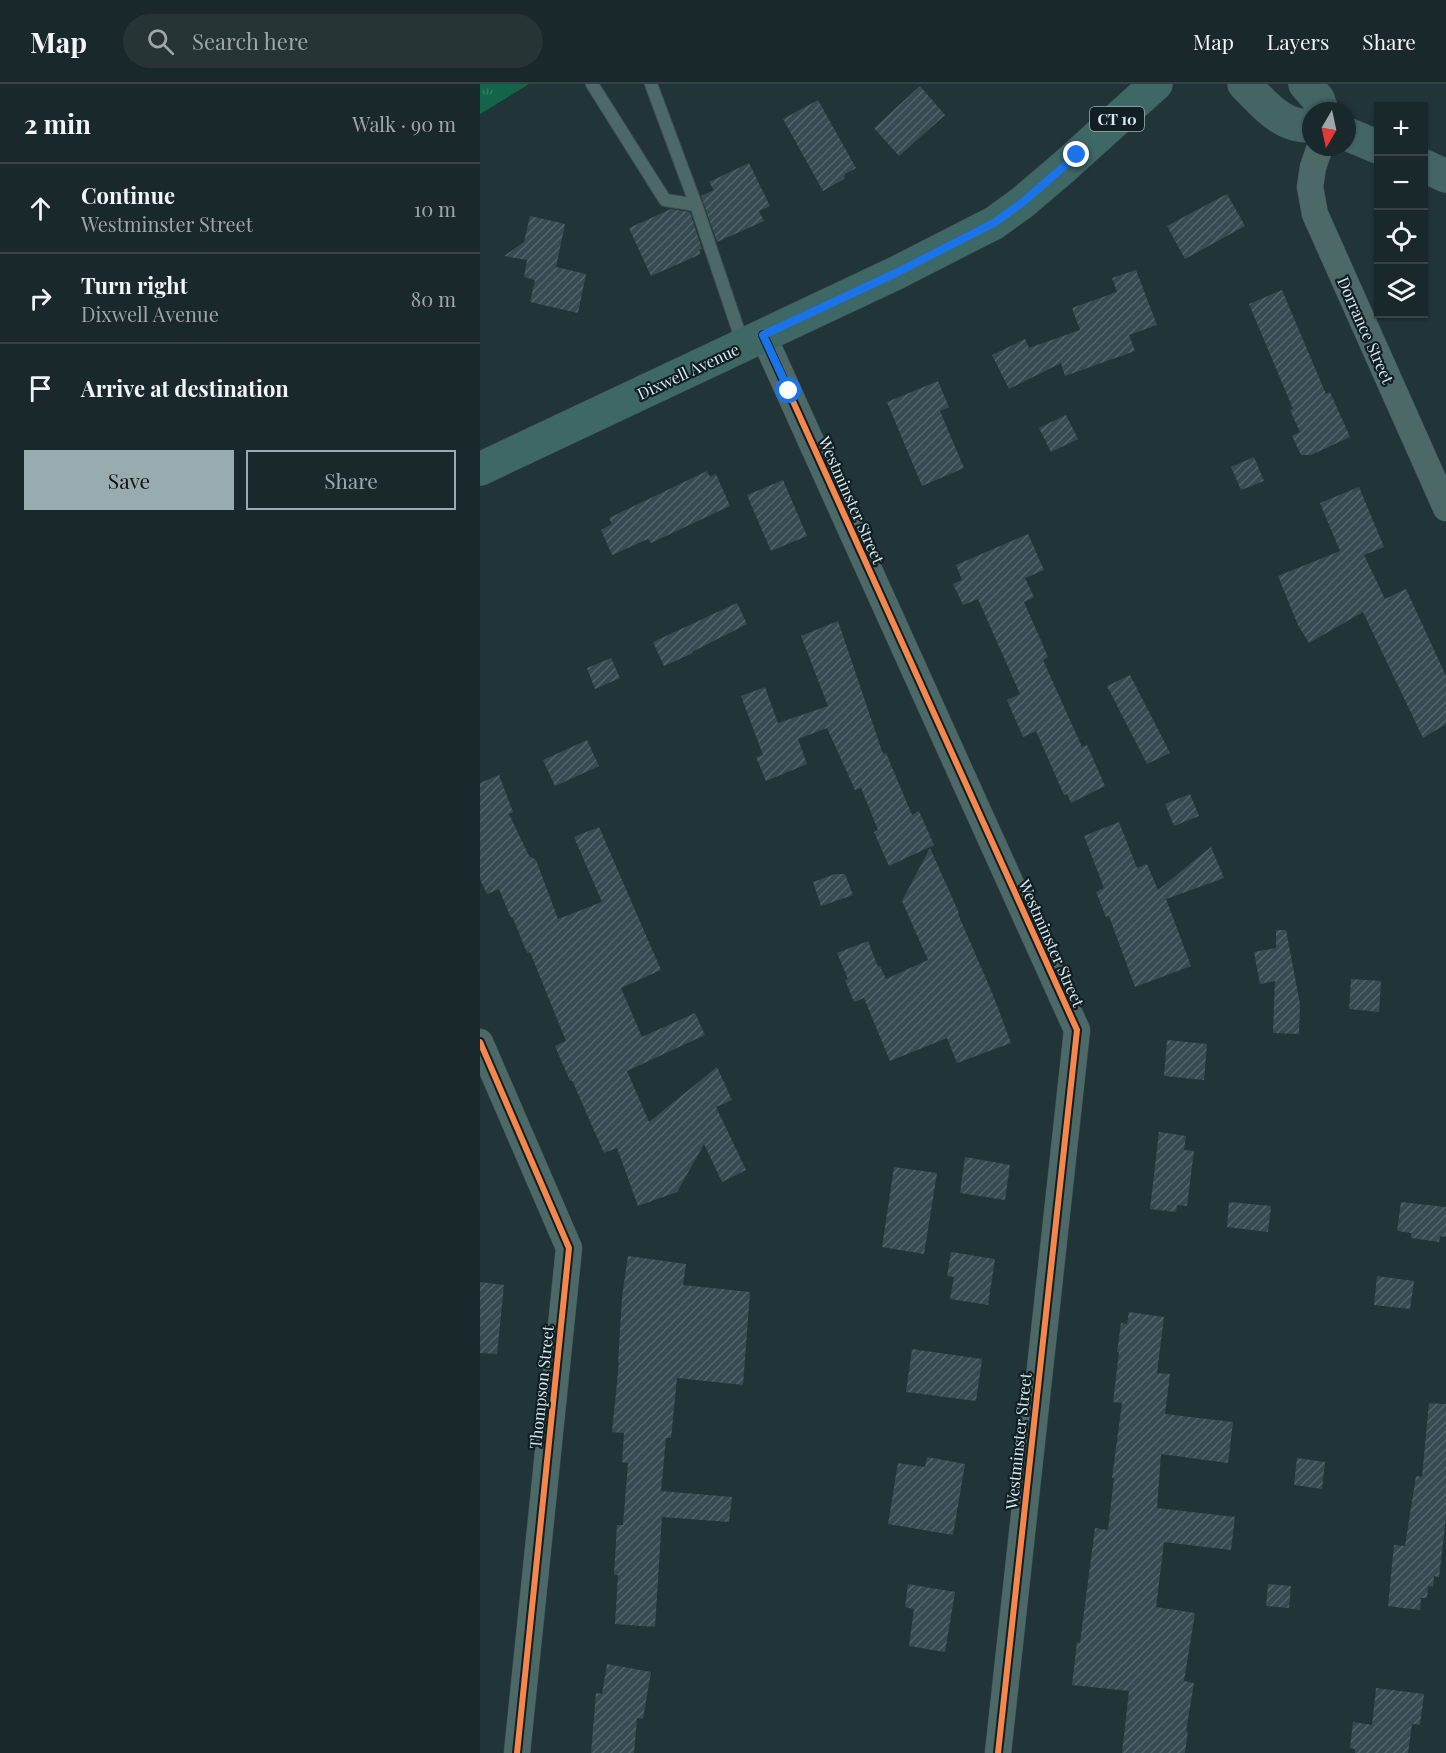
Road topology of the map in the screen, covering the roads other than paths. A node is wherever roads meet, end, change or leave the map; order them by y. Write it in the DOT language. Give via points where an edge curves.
graph roads {
  1 [pos="592,84"];
  2 [pos="651,84"];
  3 [pos="1156,84"];
  4 [pos="1244,84"];
  5 [pos="1305,84"];
  6 [pos="1319,102"];
  7 [pos="1302,126"];
  8 [pos="1356,138"];
  9 [pos="1374,145"];
  10 [pos="1317,156"];
  11 [pos="1428,168"];
  12 [pos="1446,176"];
  13 [pos="696,205"];
  14 [pos="753,340"];
  15 [pos="480,469"];
  16 [pos="1446,508"];
  17 [pos="480,1042"];
  18 [pos="517,1753"];
  19 [pos="998,1753"];
  1 -- 13 [label="lane" via="665,200"];
  2 -- 13 [label="lane"];
  3 -- 14 [label="main road, Dixwell Avenue / CT 10" via="1065,167 994,223"];
  4 -- 7 [label="street" via="1281,119"];
  5 -- 6 [label="street"];
  8 -- 9 [label="street"];
  10 -- 16 [label="street, Dorrance Street" via="1310,187 1315,214"];
  11 -- 12 [label="street"];
  13 -- 14 [label="lane"];
  14 -- 15 [label="main road, Dixwell Avenue / CT 10"];
  14 -- 19 [label="street, Westminster Street" via="1077,1030"];
  17 -- 18 [label="street, Thompson Street" via="569,1248"];
}
